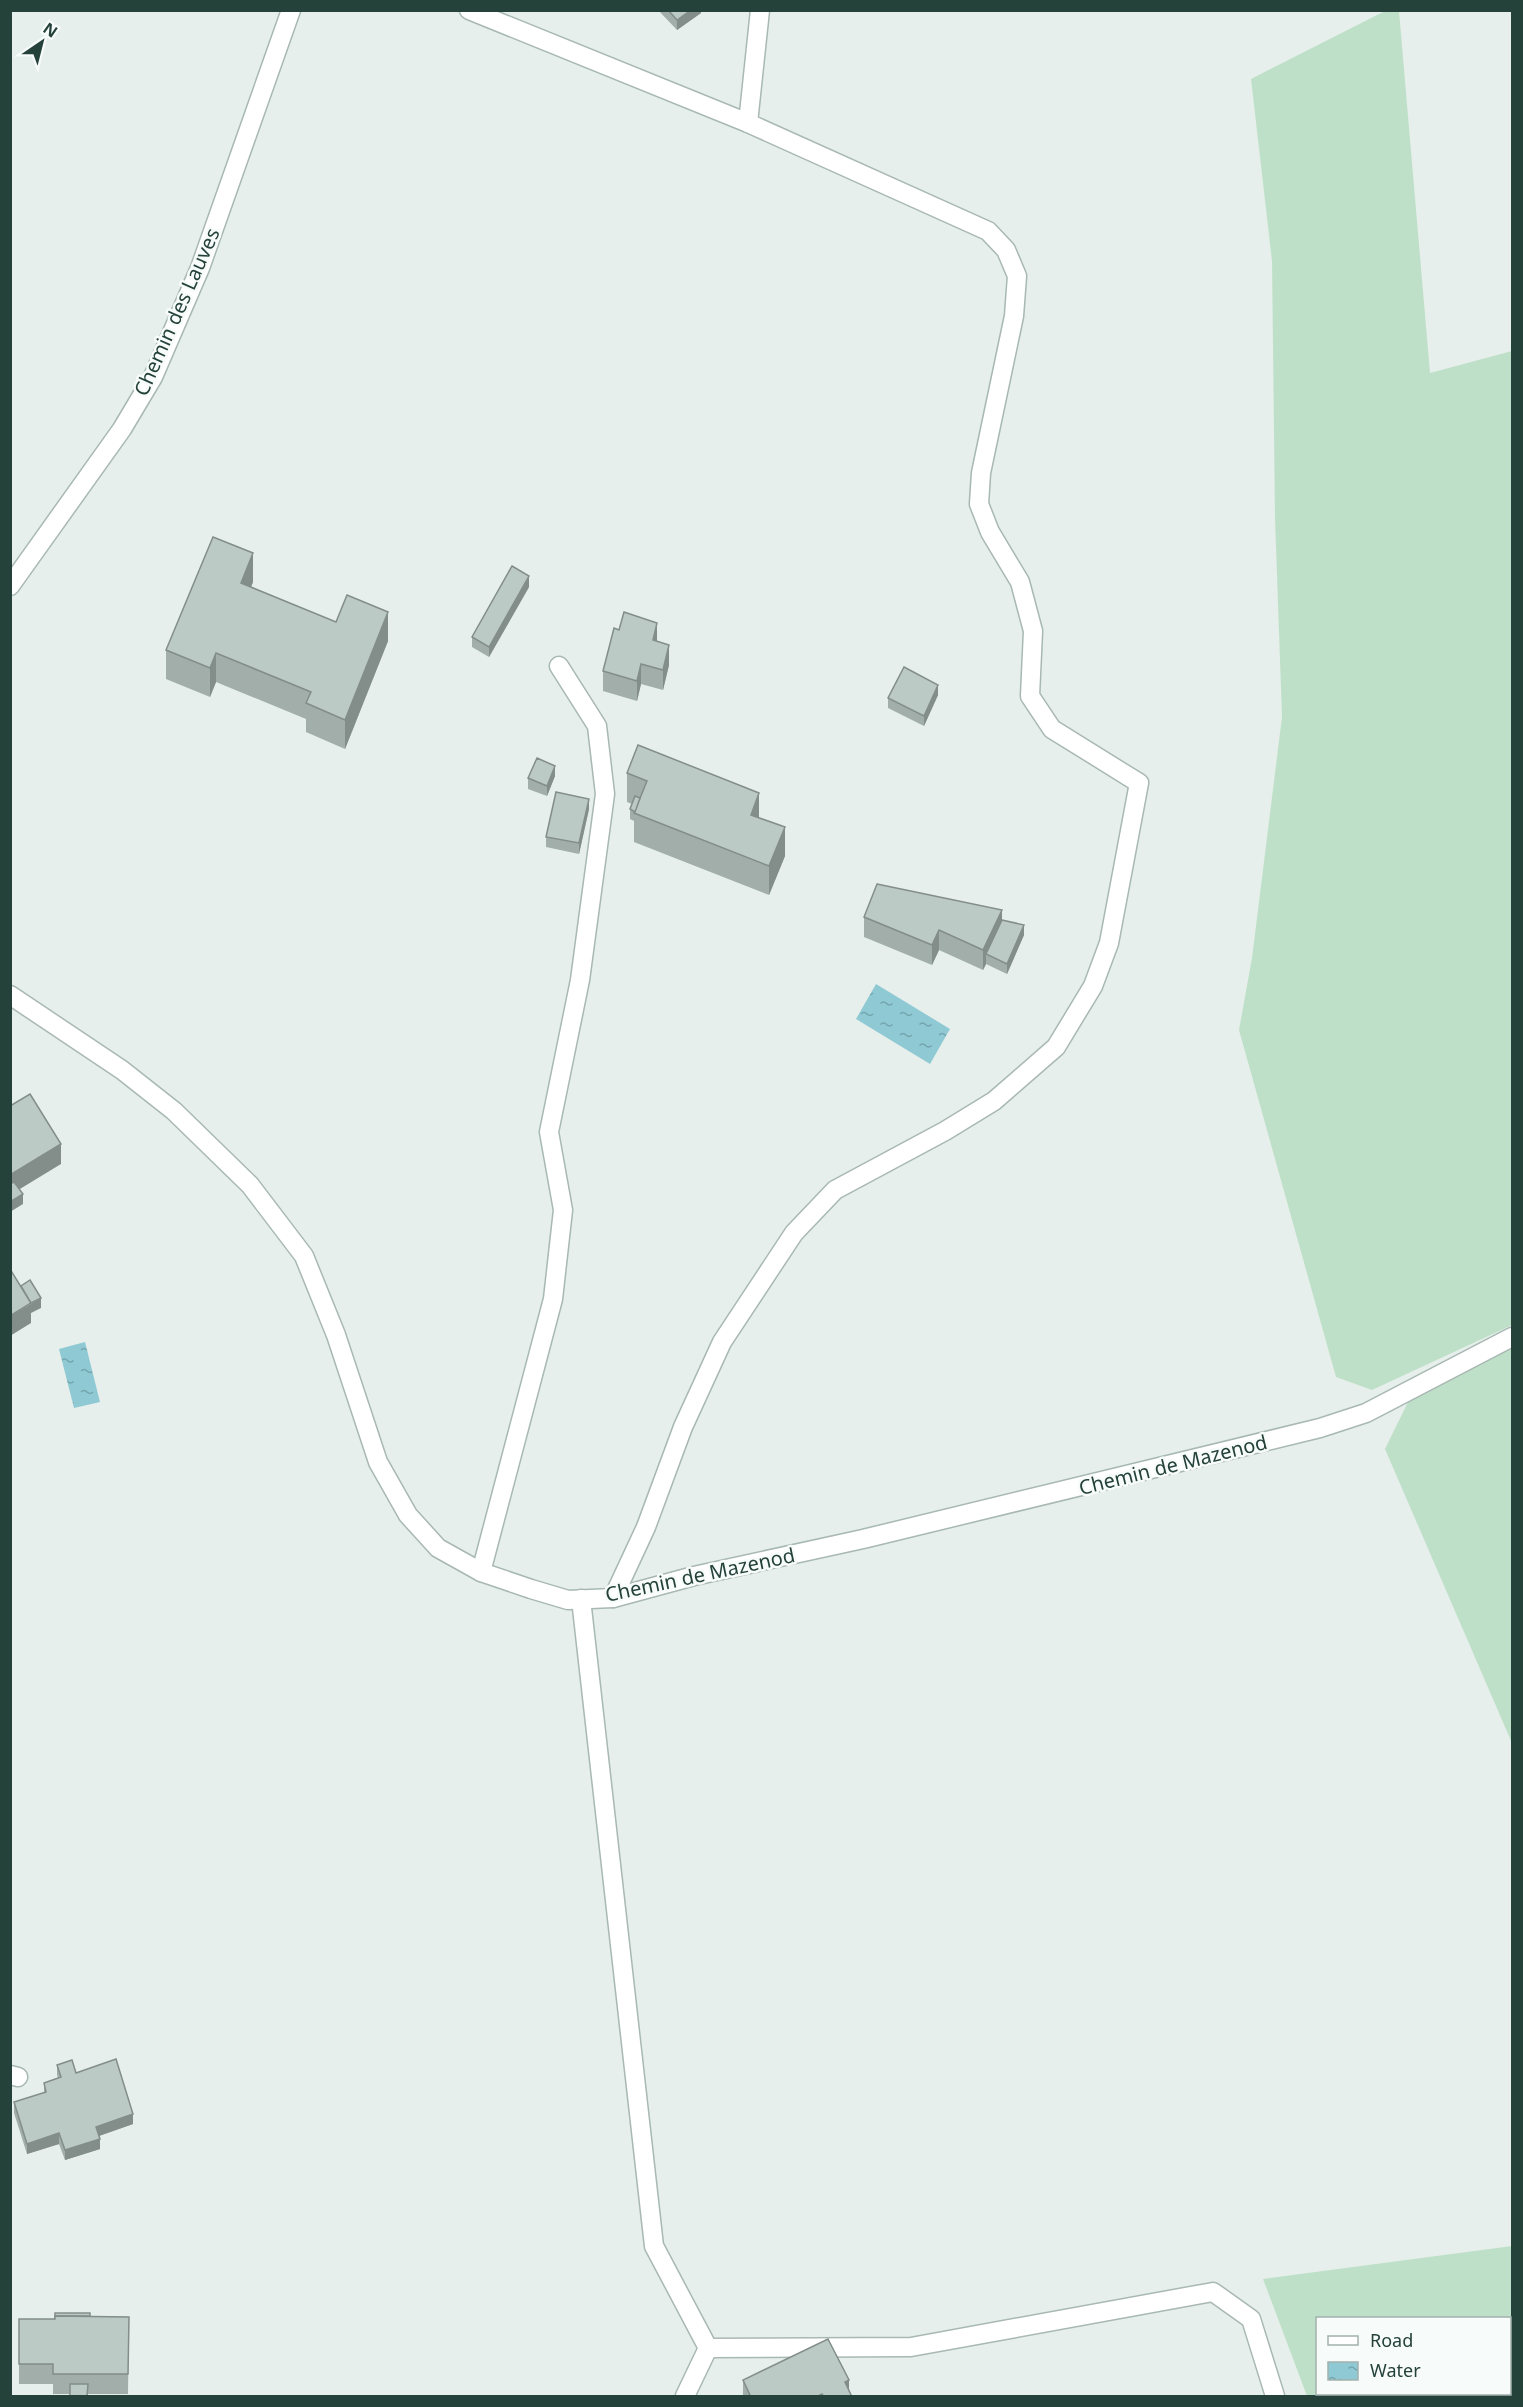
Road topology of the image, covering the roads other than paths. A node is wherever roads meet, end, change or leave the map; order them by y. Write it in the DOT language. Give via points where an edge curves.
graph roads {
  1 [pos="291,10"];
  2 [pos="469,10"];
  3 [pos="760,10"];
  4 [pos="748,123"];
  5 [pos="10,586"];
  6 [pos="559,666"];
  7 [pos="10,995"];
  8 [pos="1512,1337"];
  9 [pos="482,1572"];
  10 [pos="613,1598"];
  11 [pos="581,1599"];
  12 [pos="708,2348"];
  13 [pos="685,2397"];
  14 [pos="1275,2397"];
  1 -- 5 [label="street, Chemin des Lauves" via="200,268 153,377 122,429"];
  2 -- 4 [label="street"];
  3 -- 4 [label="street"];
  4 -- 10 [label="street" via="988,231 1006,250 1017,276 1014,316 981,473 980,504 990,532 1020,582 1034,631 1030,696 1052,729 1139,783 1109,943 1093,986 1056,1047 994,1101 835,1190 794,1233 722,1342"];
  6 -- 9 [label="street" via="597,726 605,794 580,980 549,1132 563,1210 553,1299"];
  7 -- 9 [label="street, Chemin de Mazenod" via="122,1070 165,1104 250,1185 304,1256 336,1335 378,1462 408,1515 438,1548"];
  8 -- 10 [label="street, Chemin de Mazenod" via="1366,1413 1320,1428"];
  9 -- 11 [label="street, Chemin de Mazenod" via="568,1600"];
  10 -- 11 [label="street, Chemin de Mazenod"];
  11 -- 12 [label="street" via="654,2246"];
  12 -- 13 [label="street"];
  12 -- 14 [label="street" via="911,2347 1213,2292 1251,2319"];
}
